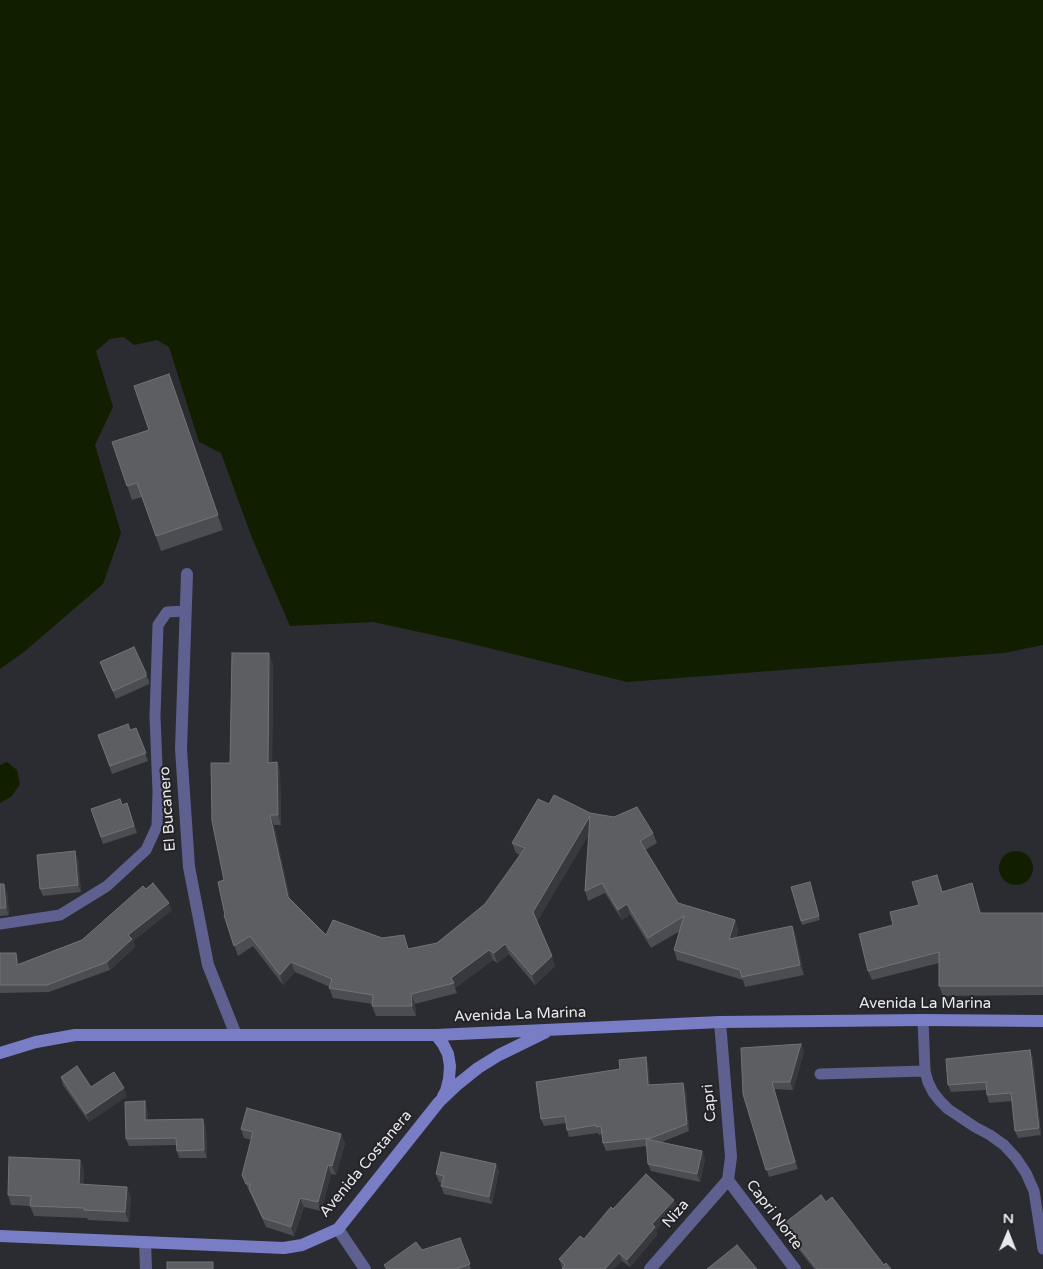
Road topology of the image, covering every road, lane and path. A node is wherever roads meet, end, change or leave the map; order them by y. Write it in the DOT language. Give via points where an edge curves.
graph roads {
  1 [pos="188,574"];
  2 [pos="186,611"];
  3 [pos="0,924"];
  4 [pos="923,1020"];
  5 [pos="1043,1020"];
  6 [pos="720,1022"];
  7 [pos="551,1030"];
  8 [pos="236,1035"];
  9 [pos="436,1035"];
  10 [pos="0,1053"];
  11 [pos="925,1071"];
  12 [pos="820,1074"];
  13 [pos="439,1102"];
  14 [pos="728,1180"];
  15 [pos="338,1228"];
  16 [pos="0,1236"];
  17 [pos="145,1242"];
  18 [pos="1043,1249"];
  19 [pos="146,1269"];
  20 [pos="365,1269"];
  21 [pos="650,1269"];
  22 [pos="795,1269"];
  1 -- 2 [label="street, El Bucanero"];
  2 -- 3 [label="lane" via="167,612 158,625 155,716 157,826 146,850 106,886 60,916"];
  2 -- 8 [label="street, El Bucanero" via="181,750 188,867 208,965"];
  4 -- 5 [label="main road, Avenida La Marina"];
  4 -- 6 [label="main road, Avenida La Marina"];
  4 -- 11 [label="lane"];
  6 -- 7 [label="main road, Avenida La Marina"];
  6 -- 14 [label="street, Capri" via="731,1157"];
  7 -- 9 [label="main road, Avenida La Marina"];
  7 -- 13 [label="main road, Avenida Costanera" via="499,1054"];
  8 -- 9 [label="main road, Avenida La Marina"];
  8 -- 10 [label="main road, Avenida La Marina" via="74,1035"];
  9 -- 13 [label="main road" via="448,1054 450,1066 446,1091"];
  11 -- 12 [label="lane"];
  11 -- 18 [label="lane" via="940,1101 1004,1146 1026,1173 1034,1191"];
  13 -- 15 [label="main road, Avenida Costanera"];
  14 -- 21 [label="street, Niza"];
  14 -- 22 [label="street, Capri Norte"];
  15 -- 17 [label="main road, Avenida Costanera" via="302,1245 284,1248"];
  15 -- 20 [label="street"];
  16 -- 17 [label="main road, Avenida Costanera"];
  17 -- 19 [label="street"];
}
